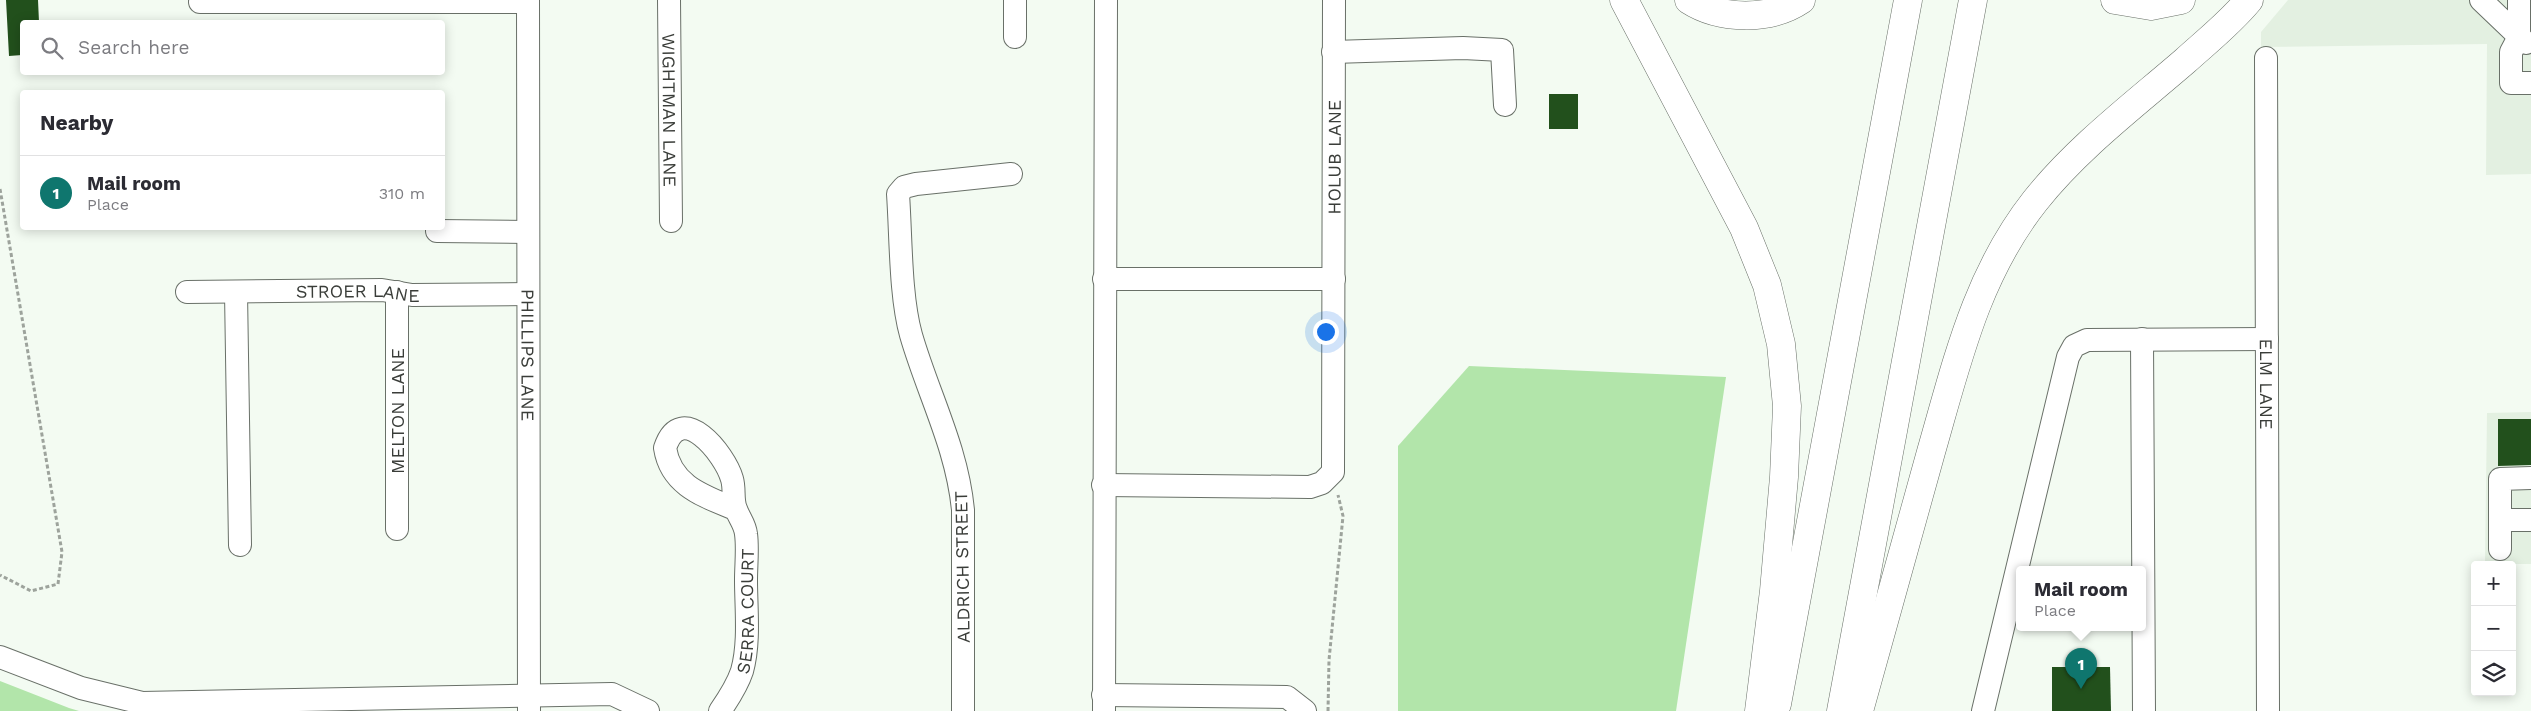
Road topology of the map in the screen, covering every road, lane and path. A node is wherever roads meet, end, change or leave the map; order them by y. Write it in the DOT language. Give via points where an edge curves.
graph roads {
  1 [pos="669,0"];
  2 [pos="1015,0"];
  3 [pos="1106,0"];
  4 [pos="1334,0"];
  5 [pos="1624,0"];
  6 [pos="1689,0"];
  7 [pos="1801,0"];
  8 [pos="1908,0"];
  9 [pos="1973,0"];
  10 [pos="2115,0"];
  11 [pos="2181,0"];
  12 [pos="2249,0"];
  13 [pos="2481,0"];
  14 [pos="2519,0"];
  15 [pos="528,1"];
  16 [pos="200,2"];
  17 [pos="1015,37"];
  18 [pos="2525,42"];
  19 [pos="1333,52"];
  20 [pos="2266,58"];
  21 [pos="2531,83"];
  22 [pos="1505,106"];
  23 [pos="1011,174"];
  24 [pos="0,190"];
  25 [pos="671,221"];
  26 [pos="437,231"];
  27 [pos="528,232"];
  28 [pos="1104,279"];
  29 [pos="1334,279"];
  30 [pos="187,292"];
  31 [pos="236,292"];
  32 [pos="397,292"];
  33 [pos="528,294"];
  34 [pos="2267,339"];
  35 [pos="2142,340"];
  36 [pos="1333,472"];
  37 [pos="2531,478"];
  38 [pos="1103,485"];
  39 [pos="735,509"];
  40 [pos="2500,520"];
  41 [pos="2531,520"];
  42 [pos="397,529"];
  43 [pos="240,545"];
  44 [pos="2500,549"];
  45 [pos="2018,566"];
  46 [pos="2143,566"];
  47 [pos="0,575"];
  48 [pos="2016,576"];
  49 [pos="2144,631"];
  50 [pos="0,657"];
  51 [pos="1104,703"];
  52 [pos="529,704"];
  53 [pos="376,705"];
  54 [pos="143,707"];
  55 [pos="648,711"];
  56 [pos="720,711"];
  57 [pos="962,711"];
  58 [pos="1304,711"];
  59 [pos="1328,711"];
  60 [pos="1759,711"];
  61 [pos="1776,711"];
  62 [pos="1841,711"];
  63 [pos="1859,711"];
  64 [pos="1984,711"];
  65 [pos="2144,711"];
  66 [pos="2268,711"];
  1 -- 25 [label="street, WIGHTMAN LANE"];
  2 -- 17 [label="street"];
  3 -- 28 [label="street"];
  4 -- 19 [label="street, HOLUB LANE"];
  5 -- 60 [label="highway" via="1744,228 1767,285 1781,344 1787,406 1784,468 1775,582"];
  6 -- 7 [label="highway" via="1722,12 1749,16 1774,11"];
  8 -- 61 [label="highway"];
  9 -- 62 [label="highway"];
  10 -- 11 [label="highway" via="2151,6"];
  12 -- 63 [label="highway" via="2222,29 2108,127 2058,175 2036,199 2001,250 1985,280 1962,344"];
  13 -- 18 [label="street"];
  14 -- 18 [label="street"];
  15 -- 16 [label="street"];
  15 -- 27 [label="street, PHILLIPS LANE"];
  18 -- 21 [label="street" via="2510,52 2512,83"];
  19 -- 22 [label="street" via="1502,50"];
  19 -- 29 [label="street, HOLUB LANE"];
  20 -- 34 [label="street, ELM LANE"];
  23 -- 57 [label="street, ALDRICH STREET" via="916,184 904,187 898,194 906,311 918,355 953,450 960,481 963,510"];
  24 -- 47 [label="path" via="62,552 58,584 31,591"];
  26 -- 27 [label="street"];
  27 -- 33 [label="street, PHILLIPS LANE"];
  28 -- 29 [label="street"];
  28 -- 38 [label="street"];
  29 -- 36 [label="street, HOLUB LANE"];
  30 -- 31 [label="street, STROER LANE"];
  31 -- 32 [label="street, STROER LANE"];
  31 -- 43 [label="street"];
  32 -- 33 [label="street, STROER LANE"];
  32 -- 42 [label="street, MELTON LANE"];
  33 -- 52 [label="street, PHILLIPS LANE"];
  34 -- 35 [label="street"];
  34 -- 66 [label="street, ELM LANE"];
  35 -- 45 [label="street" via="2087,340 2074,346 2068,357"];
  35 -- 46 [label="street"];
  36 -- 38 [label="street" via="1322,483 1310,487"];
  36 -- 59 [label="path" via="1343,516 1329,660"];
  37 -- 40 [label="street" via="2500,479"];
  38 -- 51 [label="street"];
  39 -- 56 [label="street, SERRA COURT" via="746,533 746,651 734,690"];
  40 -- 41 [label="street"];
  40 -- 44 [label="street"];
  48 -- 64 [label="street"];
  49 -- 65 [label="street"];
  50 -- 54 [label="street" via="81,688"];
  51 -- 58 [label="street" via="1287,697"];
  52 -- 53 [label="street"];
  52 -- 55 [label="street" via="612,694"];
  53 -- 54 [label="street"];
}
